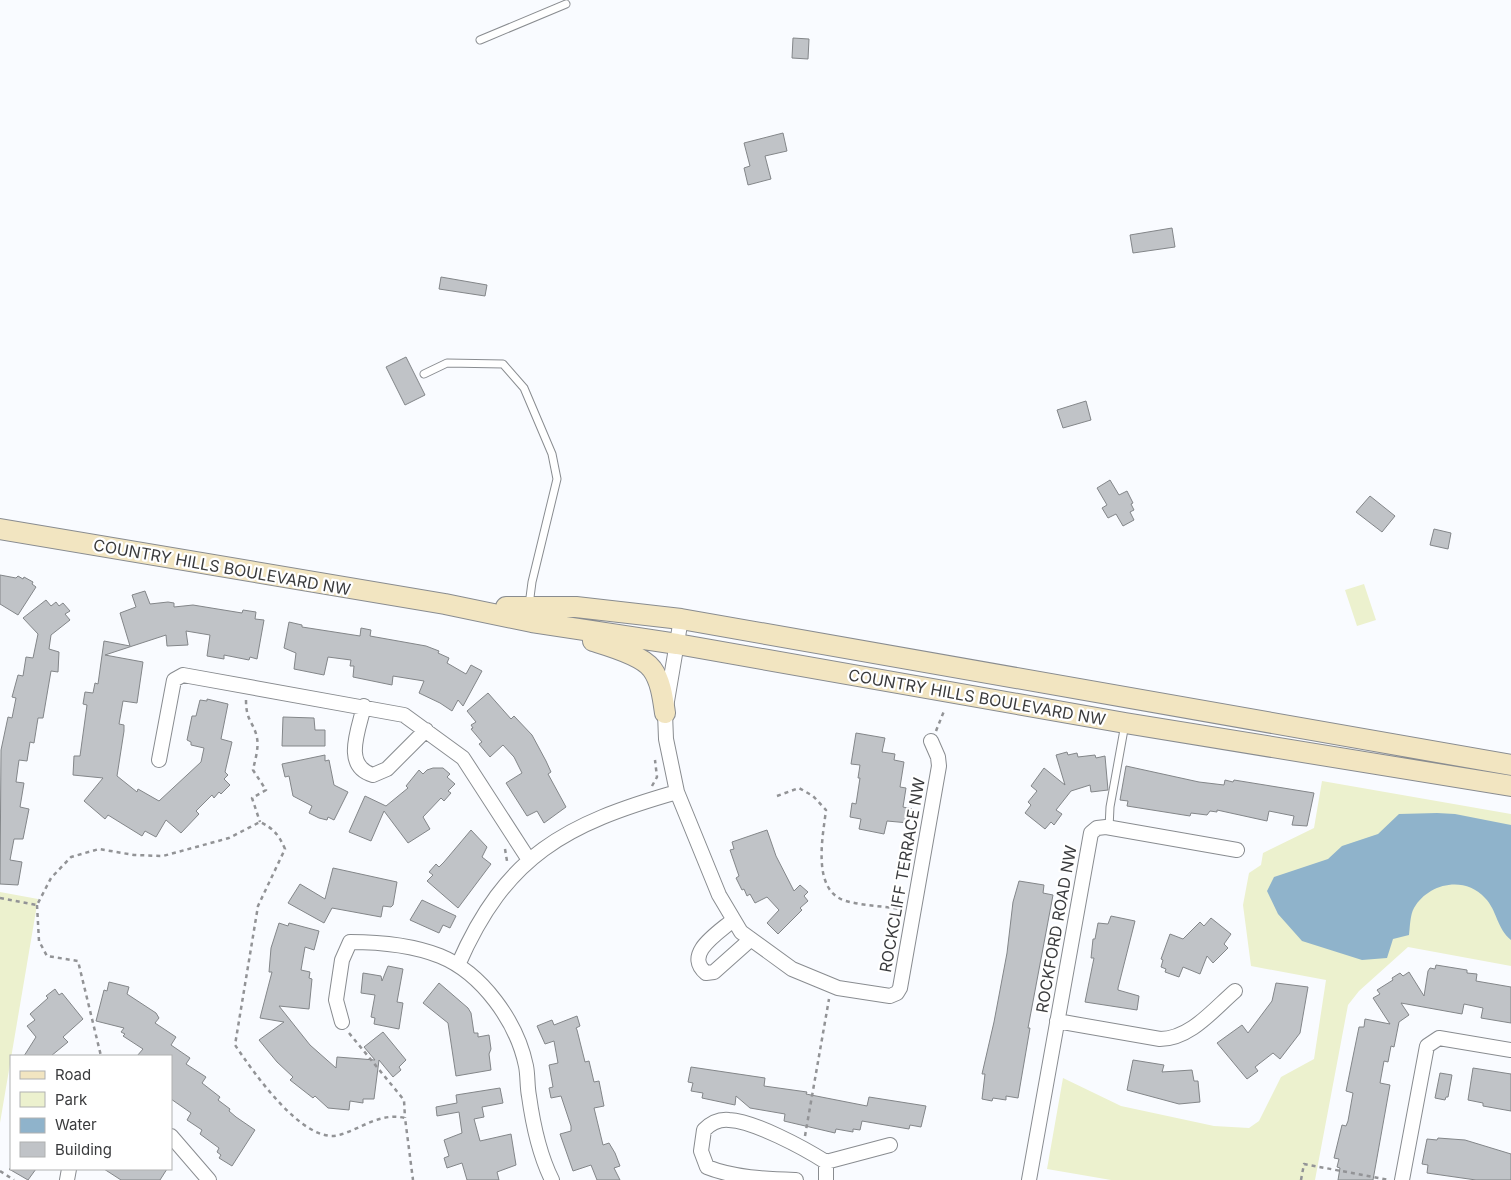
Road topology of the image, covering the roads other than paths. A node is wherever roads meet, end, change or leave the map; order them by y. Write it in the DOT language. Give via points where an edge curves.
graph roads {
  1 [pos="566,4"];
  2 [pos="480,40"];
  3 [pos="424,374"];
  4 [pos="0,529"];
  5 [pos="537,619"];
  6 [pos="681,619"];
  7 [pos="677,644"];
  8 [pos="364,706"];
  9 [pos="665,713"];
  10 [pos="1125,724"];
  11 [pos="426,730"];
  12 [pos="931,741"];
  13 [pos="159,760"];
  14 [pos="1511,765"];
  15 [pos="1509,786"];
  16 [pos="677,792"];
  17 [pos="1109,828"];
  18 [pos="1237,850"];
  19 [pos="528,860"];
  20 [pos="733,920"];
  21 [pos="750,940"];
  22 [pos="458,965"];
  23 [pos="1235,991"];
  24 [pos="1057,1021"];
  25 [pos="342,1022"];
  26 [pos="1511,1050"];
  27 [pos="172,1137"];
  28 [pos="890,1146"];
  29 [pos="826,1162"];
  30 [pos="209,1180"];
  31 [pos="552,1180"];
  32 [pos="796,1180"];
  33 [pos="826,1180"];
  34 [pos="1029,1180"];
  35 [pos="1402,1180"];
  1 -- 2 [label="lane"];
  3 -- 5 [label="lane" via="447,363 503,364 524,388 552,454 557,479 532,582"];
  4 -- 5 [label="main road, COUNTRY HILLS BOULEVARD NW"];
  5 -- 6 [label="main road, COUNTRY HILLS BOULEVARD NW" via="576,607"];
  5 -- 7 [label="main road, COUNTRY HILLS BOULEVARD NW"];
  5 -- 9 [label="main road" via="627,653 652,668 662,693"];
  6 -- 7 [label="street, ROCKCLIFF TERRACE NW"];
  6 -- 14 [label="main road, COUNTRY HILLS BOULEVARD NW"];
  7 -- 9 [label="street, ROCKCLIFF TERRACE NW"];
  7 -- 10 [label="main road, COUNTRY HILLS BOULEVARD NW"];
  8 -- 11 [label="street" via="404,714"];
  8 -- 11 [label="street" via="354,755 364,772 373,775 387,769"];
  8 -- 13 [label="street" via="183,675 174,680"];
  9 -- 16 [label="street, ROCKCLIFF TERRACE NW" via="666,740"];
  10 -- 15 [label="main road, COUNTRY HILLS BOULEVARD NW"];
  10 -- 17 [label="lane"];
  11 -- 19 [label="street" via="463,758"];
  12 -- 21 [label="street, ROCKCLIFF TERRACE NW" via="939,766 897,993 881,995 831,985 792,969"];
  16 -- 19 [label="street" via="589,823 546,846"];
  16 -- 20 [label="street, ROCKCLIFF TERRACE NW" via="719,895"];
  17 -- 18 [label="street"];
  17 -- 24 [label="street, ROCKFORD ROAD NW" via="1097,828 1090,837"];
  19 -- 22 [label="street" via="490,904 474,929"];
  20 -- 21 [label="street, ROCKCLIFF TERRACE NW"];
  20 -- 21 [label="street" via="700,951 697,961 700,968 706,973 714,972"];
  22 -- 25 [label="street" via="412,948 350,942 342,960 336,1000"];
  22 -- 31 [label="street" via="486,989 520,1044 536,1134"];
  23 -- 24 [label="street" via="1184,1034 1173,1039"];
  24 -- 34 [label="street, ROCKFORD ROAD NW"];
  26 -- 35 [label="street" via="1439,1038 1426,1046"];
  27 -- 30 [label="street"];
  28 -- 29 [label="street"];
  29 -- 32 [label="street" via="803,1148 731,1120 714,1122 702,1134 701,1151 707,1167 731,1174"];
  29 -- 33 [label="street"];
}
